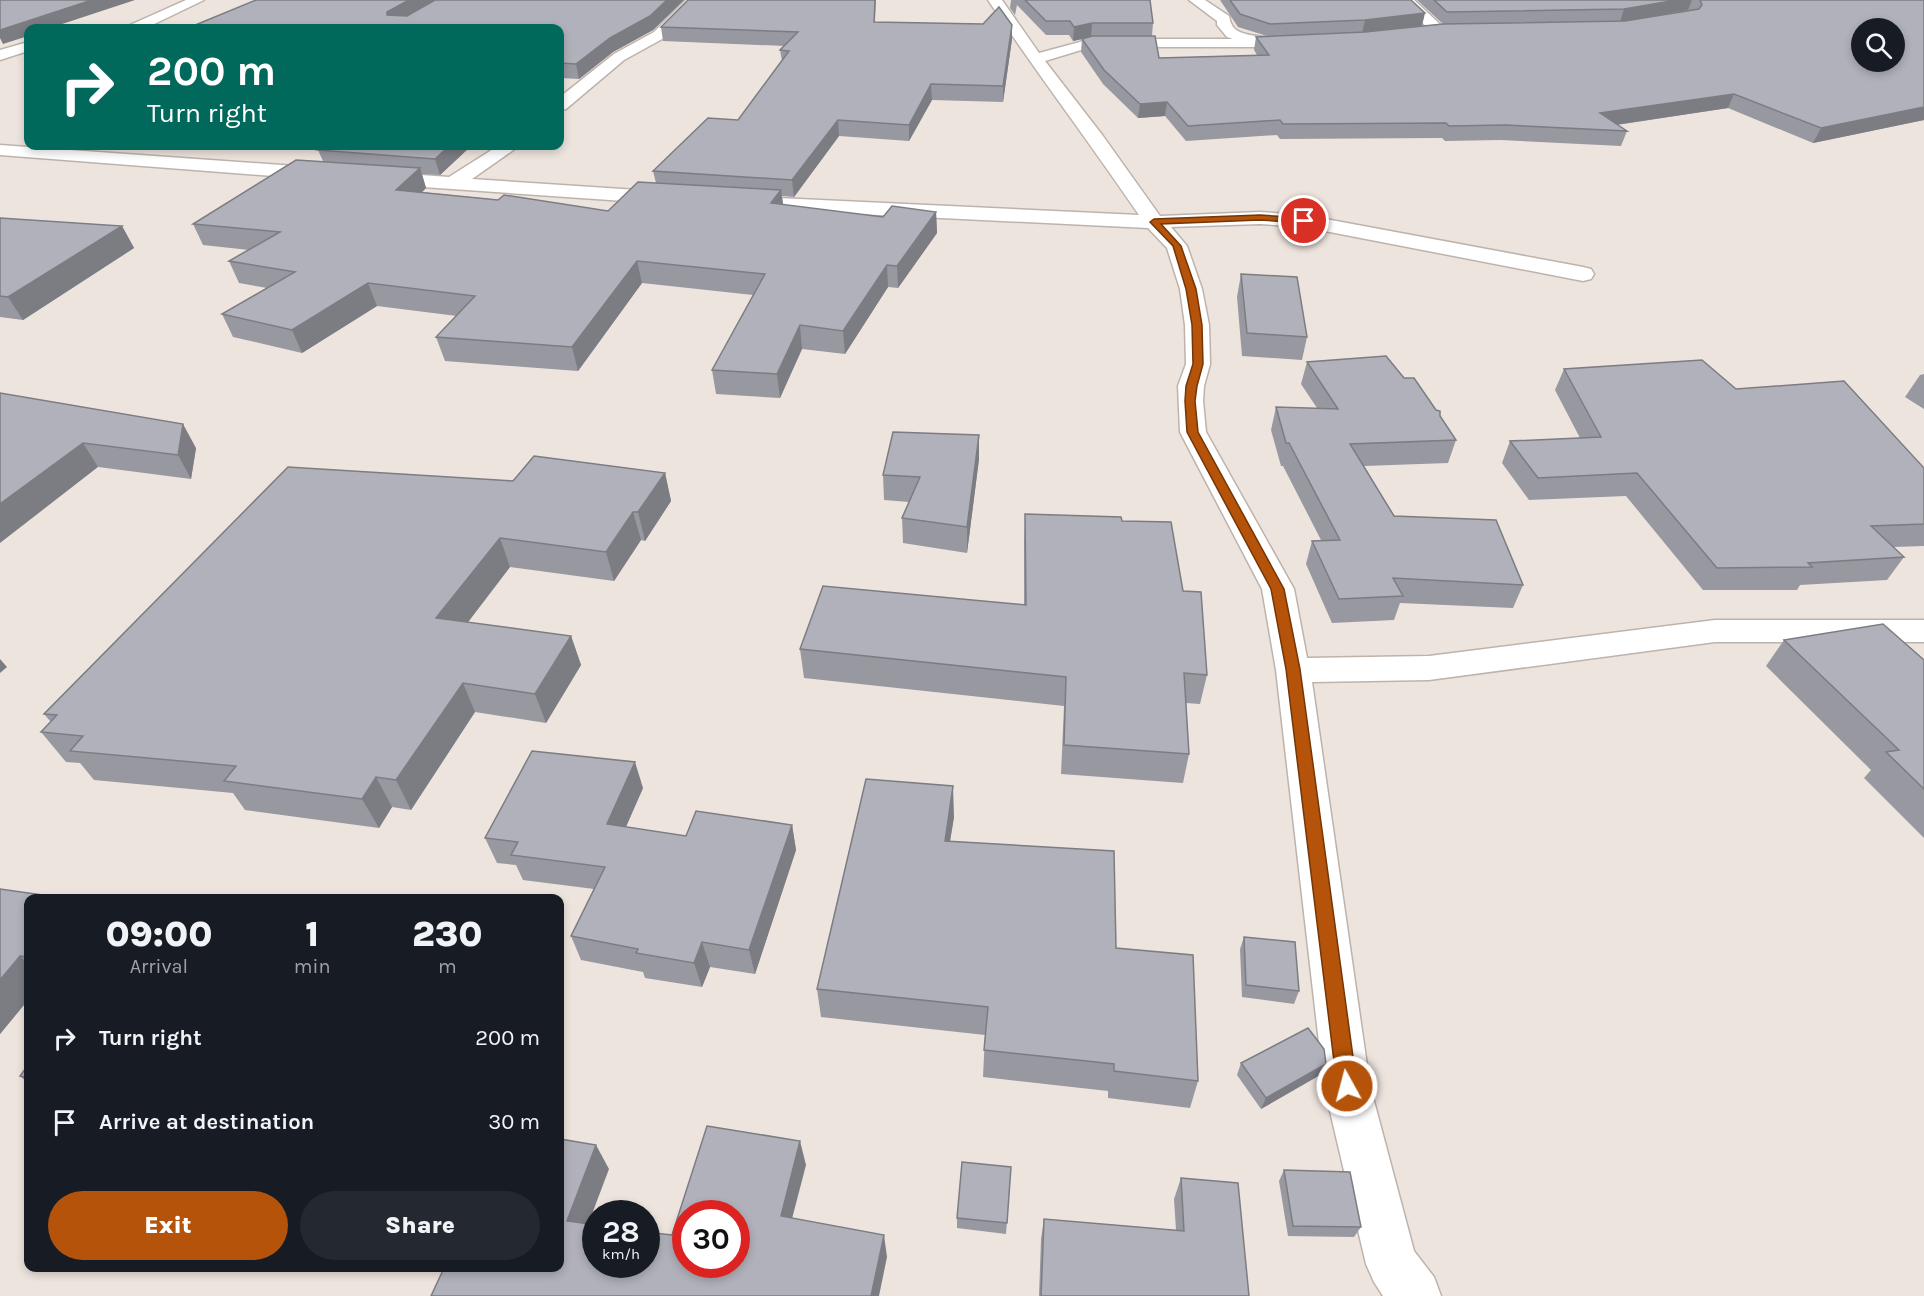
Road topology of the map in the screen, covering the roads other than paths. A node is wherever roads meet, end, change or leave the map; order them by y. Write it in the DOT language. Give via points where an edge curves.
graph roads {
  1 [pos="197,0"];
  2 [pos="694,0"];
  3 [pos="994,0"];
  4 [pos="1196,0"];
  5 [pos="1406,0"];
  6 [pos="144,24"];
  7 [pos="1438,31"];
  8 [pos="1456,31"];
  9 [pos="1420,34"];
  10 [pos="1319,42"];
  11 [pos="1277,44"];
  12 [pos="24,47"];
  13 [pos="0,55"];
  14 [pos="1037,59"];
  15 [pos="564,102"];
  16 [pos="0,150"];
  17 [pos="189,150"];
  18 [pos="504,150"];
  19 [pos="165,161"];
  20 [pos="451,184"];
  21 [pos="689,199"];
  22 [pos="724,201"];
  23 [pos="1154,222"];
  24 [pos="1583,274"];
  25 [pos="1924,632"];
  26 [pos="1293,669"];
  27 [pos="1415,1296"];
  1 -- 6 [label="street"];
  2 -- 15 [label="street" via="659,35 619,57"];
  3 -- 14 [label="street"];
  4 -- 11 [label="street" via="1224,19 1232,34"];
  5 -- 7 [label="street"];
  7 -- 8 [label="street"];
  7 -- 9 [label="street"];
  10 -- 11 [label="street"];
  11 -- 14 [label="street" via="1091,43"];
  12 -- 13 [label="street"];
  14 -- 23 [label="street"];
  16 -- 19 [label="street"];
  17 -- 19 [label="street"];
  18 -- 20 [label="street"];
  19 -- 20 [label="street"];
  20 -- 21 [label="street"];
  22 -- 23 [label="street"];
  23 -- 24 [label="street" via="1260,218 1304,221"];
  23 -- 26 [label="street" via="1177,246 1191,289 1198,364 1191,386 1193,432 1278,589"];
  25 -- 26 [label="street" via="1714,631 1430,668"];
  26 -- 27 [label="street" via="1347,1086 1392,1264"];
}
